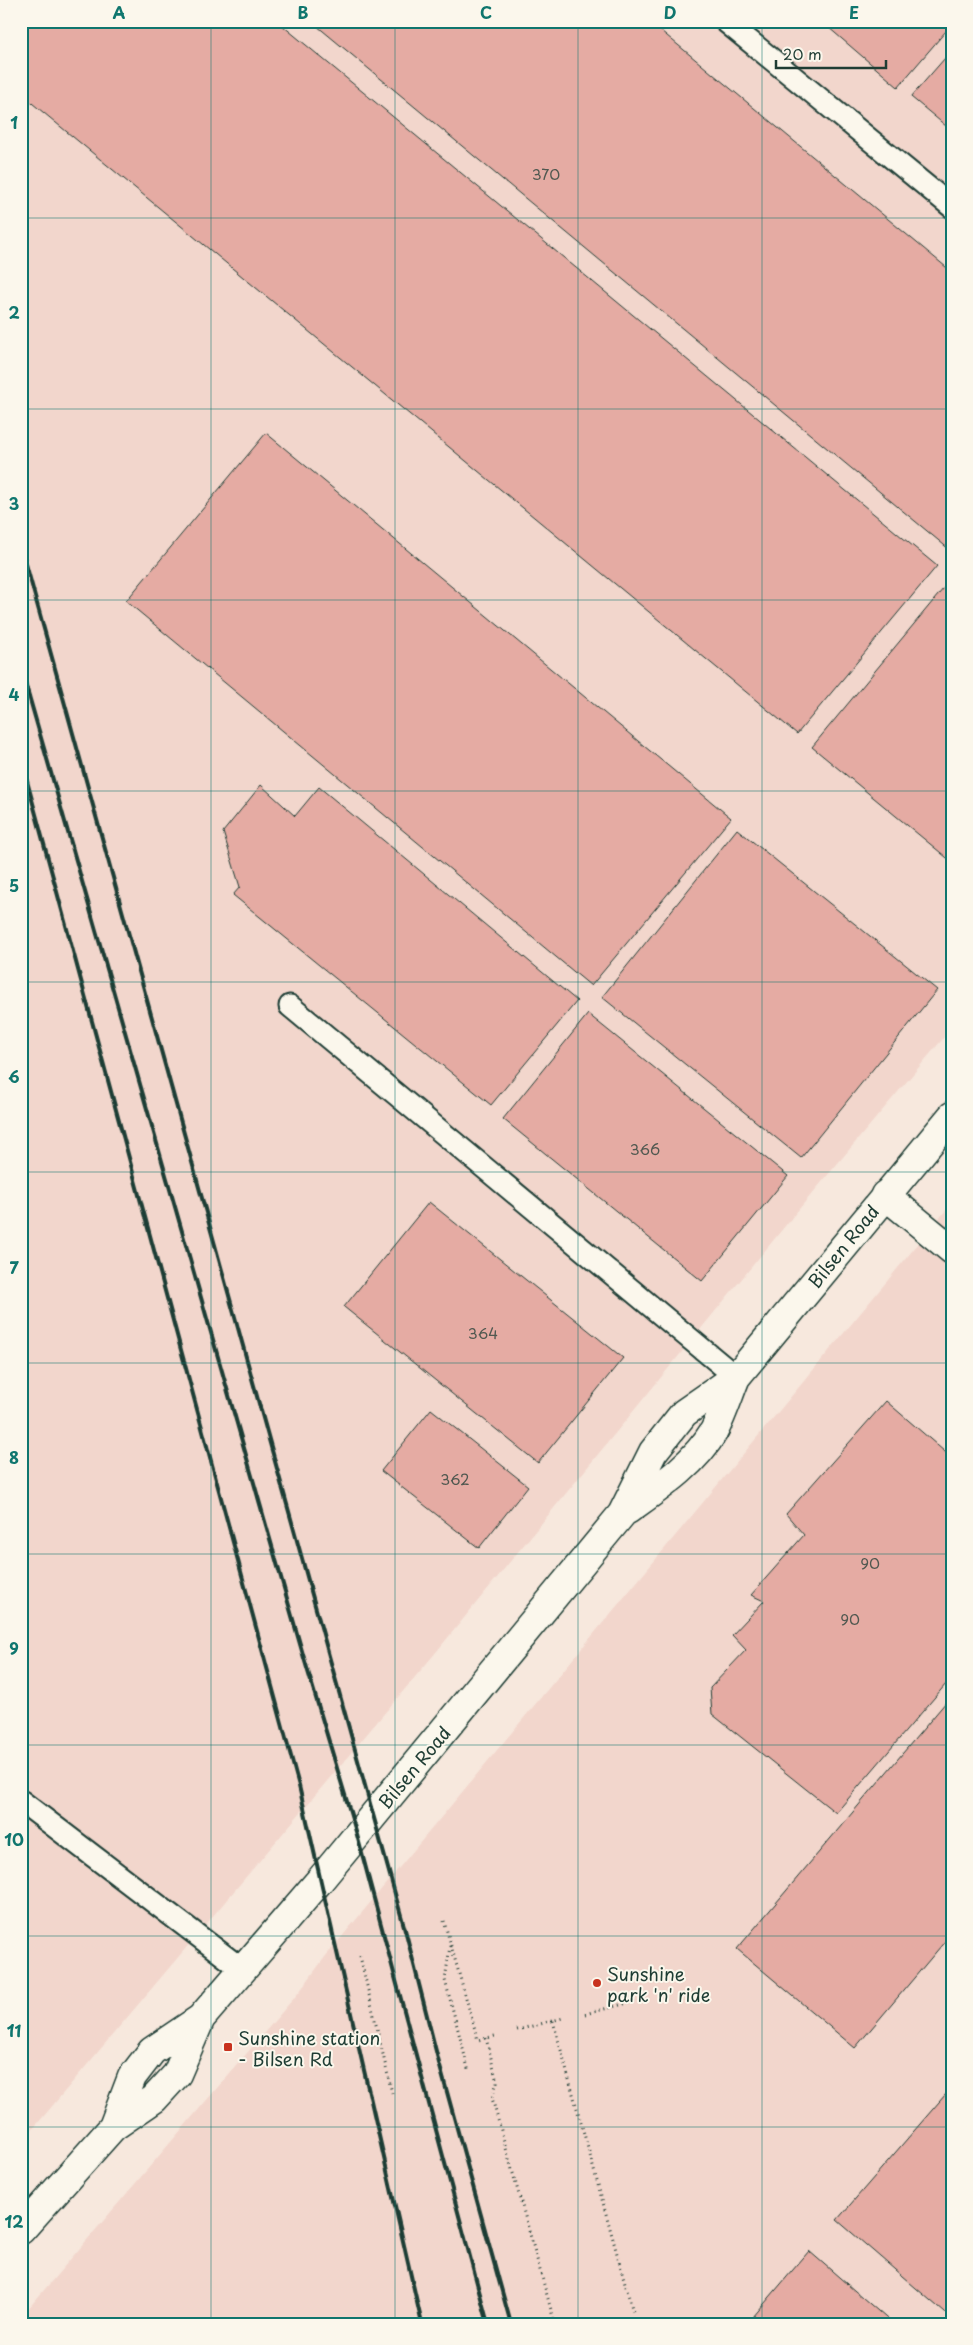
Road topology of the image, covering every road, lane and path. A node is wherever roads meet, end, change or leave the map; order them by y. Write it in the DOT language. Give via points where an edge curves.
graph roads {
  1 [pos="725,21"];
  2 [pos="952,207"];
  3 [pos="290,1006"];
  4 [pos="952,1116"];
  5 [pos="885,1195"];
  6 [pos="952,1250"];
  7 [pos="736,1377"];
  8 [pos="21,1801"];
  9 [pos="444,1921"];
  10 [pos="451,1943"];
  11 [pos="360,1956"];
  12 [pos="243,1970"];
  13 [pos="635,2000"];
  14 [pos="585,2014"];
  15 [pos="563,2018"];
  16 [pos="553,2021"];
  17 [pos="517,2030"];
  18 [pos="495,2036"];
  19 [pos="486,2038"];
  20 [pos="469,2072"];
  21 [pos="392,2093"];
  22 [pos="21,2230"];
  23 [pos="633,2312"];
  24 [pos="555,2324"];
  1 -- 2 [label="lane"];
  3 -- 7 [label="lane"];
  4 -- 5 [label="street, Bilsen Road"];
  5 -- 6 [label="street"];
  5 -- 7 [label="street, Bilsen Road"];
  7 -- 12 [label="street, Bilsen Road" via="684,1413 653,1452 622,1514"];
  8 -- 12 [label="lane"];
  9 -- 10 [label="path"];
  10 -- 19 [label="path" via="478,2040"];
  10 -- 20 [label="path" via="445,1980"];
  11 -- 21 [label="path"];
  12 -- 22 [label="street, Bilsen Road" via="201,2018 152,2051 132,2077 113,2127"];
  13 -- 14 [label="path"];
  15 -- 16 [label="path"];
  16 -- 17 [label="path"];
  16 -- 23 [label="path"];
  18 -- 19 [label="path"];
  19 -- 24 [label="path" via="497,2082 492,2098"];
}
